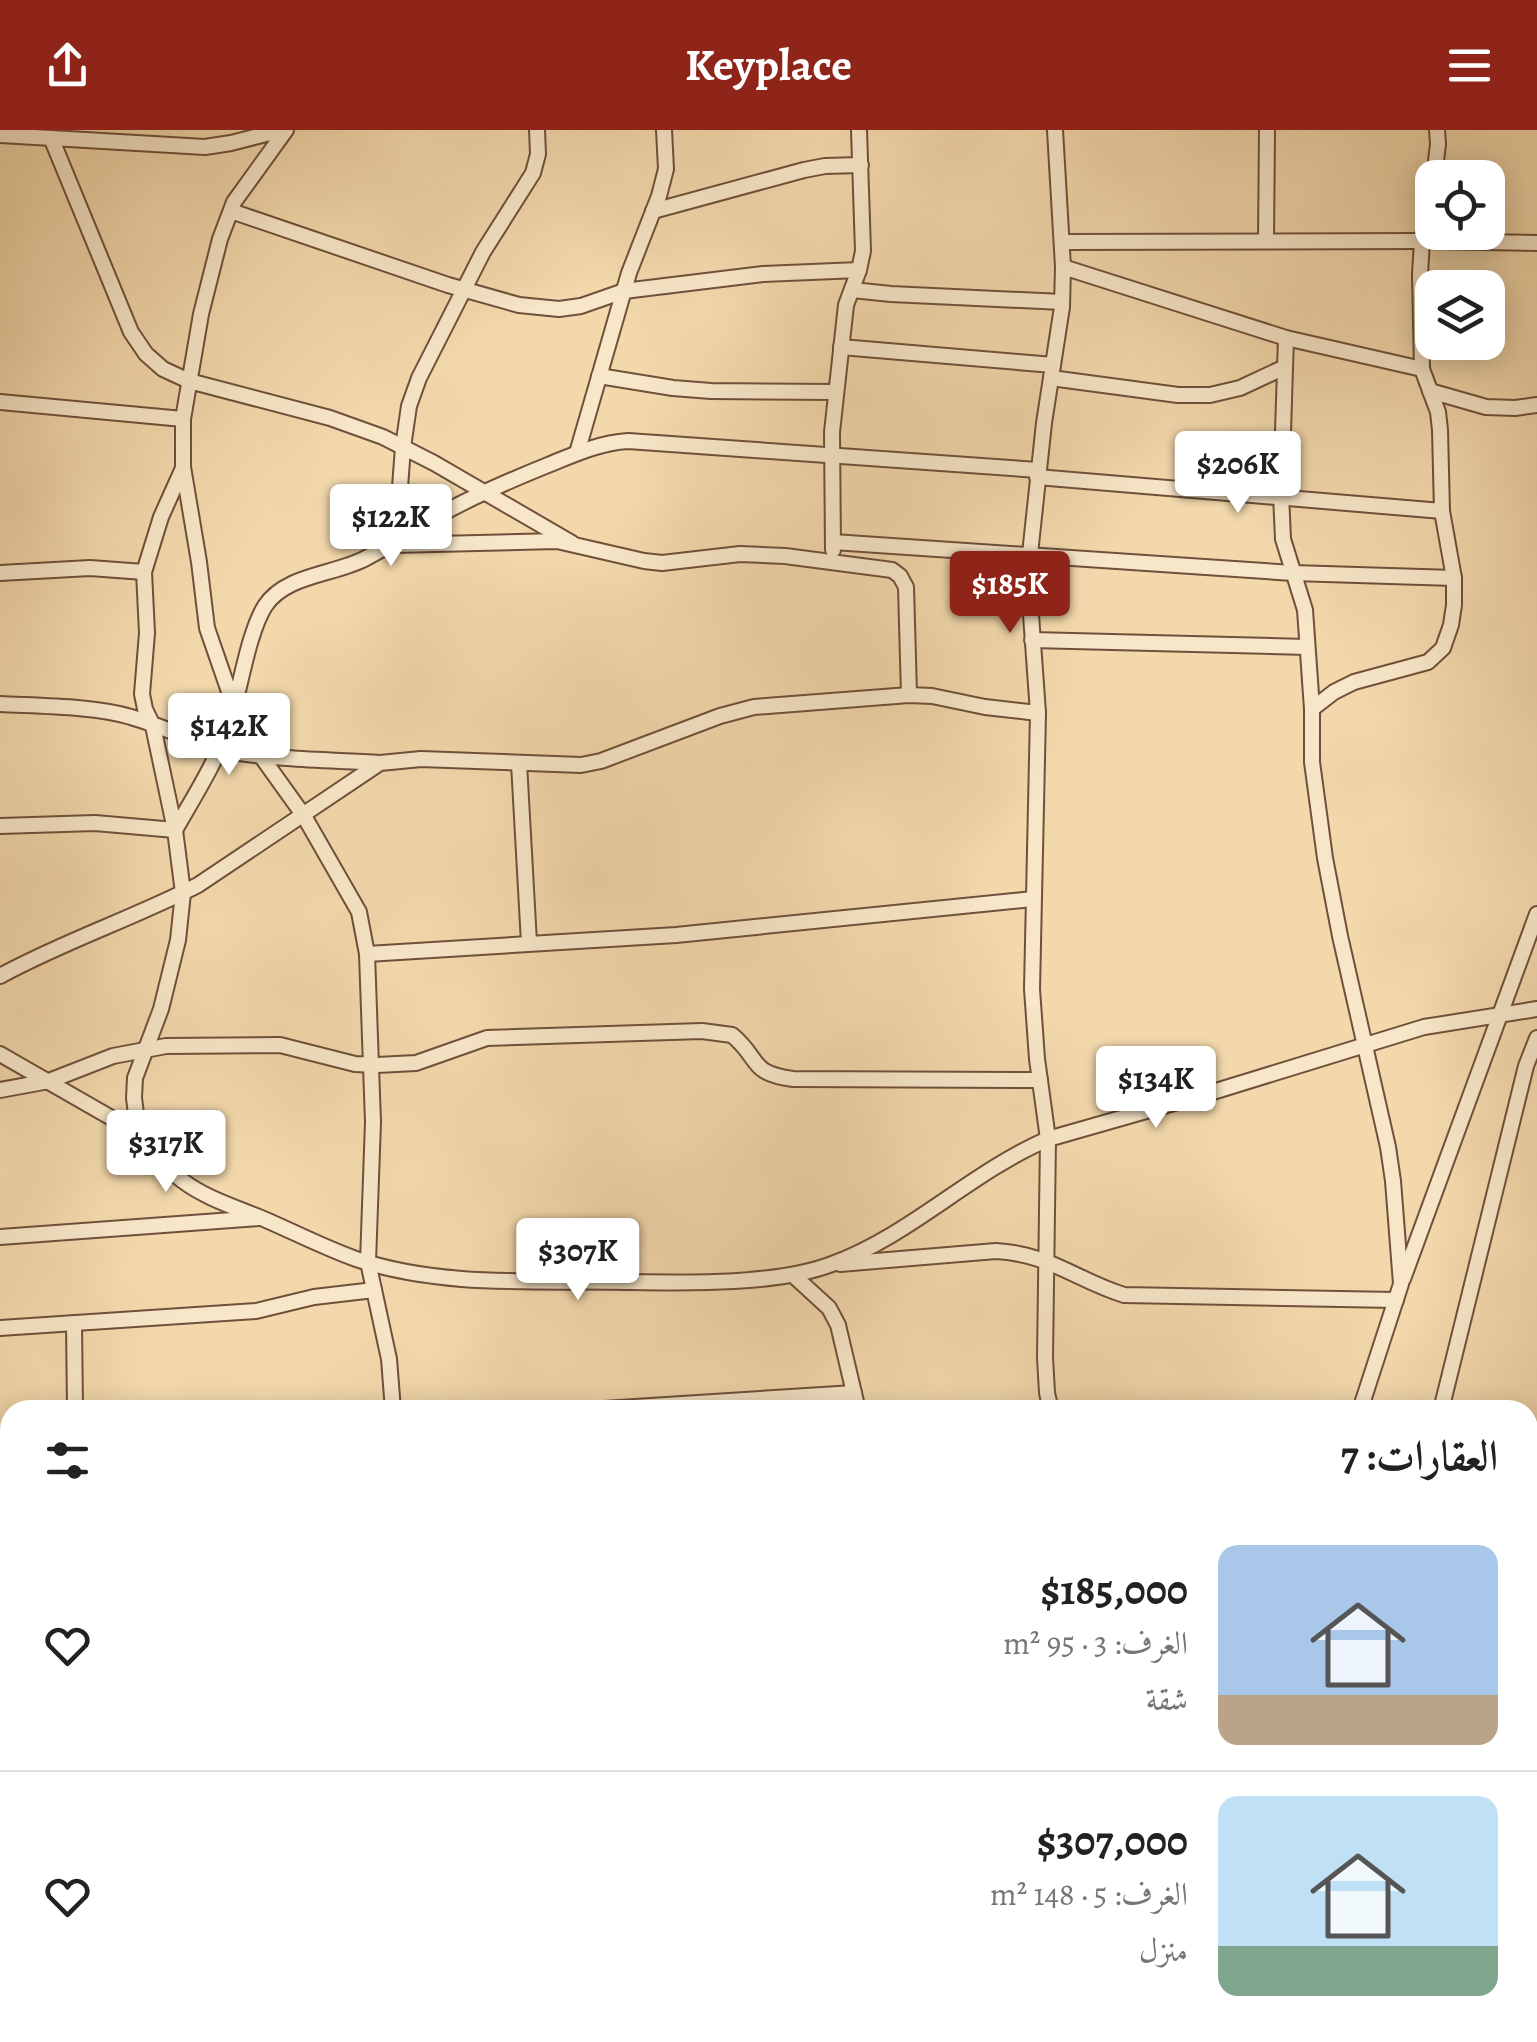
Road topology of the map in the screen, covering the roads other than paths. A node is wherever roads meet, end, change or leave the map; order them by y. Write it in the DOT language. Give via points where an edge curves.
graph roads {
  1 [pos="284,130"];
  2 [pos="537,130"];
  3 [pos="664,130"];
  4 [pos="859,130"];
  5 [pos="1055,130"];
  6 [pos="1267,130"];
  7 [pos="1437,130"];
  8 [pos="0,136"];
  9 [pos="52,140"];
  10 [pos="1436,160"];
  11 [pos="860,166"];
  12 [pos="231,211"];
  13 [pos="653,212"];
  14 [pos="1266,241"];
  15 [pos="1415,241"];
  16 [pos="1062,242"];
  17 [pos="1505,242"];
  18 [pos="1537,243"];
  19 [pos="1421,250"];
  20 [pos="1063,267"];
  21 [pos="860,270"];
  22 [pos="464,290"];
  23 [pos="852,290"];
  24 [pos="624,292"];
  25 [pos="1062,302"];
  26 [pos="1286,338"];
  27 [pos="841,346"];
  28 [pos="1285,367"];
  29 [pos="1422,369"];
  30 [pos="1052,371"];
  31 [pos="599,376"];
  32 [pos="190,381"];
  33 [pos="1430,391"];
  34 [pos="836,392"];
  35 [pos="0,402"];
  36 [pos="1537,405"];
  37 [pos="183,419"];
  38 [pos="403,447"];
  39 [pos="577,453"];
  40 [pos="832,454"];
  41 [pos="183,467"];
  42 [pos="1037,473"];
  43 [pos="486,492"];
  44 [pos="1281,498"];
  45 [pos="1442,511"];
  46 [pos="833,542"];
  47 [pos="393,543"];
  48 [pos="572,543"];
  49 [pos="1030,554"];
  50 [pos="833,561"];
  51 [pos="144,572"];
  52 [pos="0,573"];
  53 [pos="1293,573"];
  54 [pos="1454,578"];
  55 [pos="1032,640"];
  56 [pos="1307,647"];
  57 [pos="908,695"];
  58 [pos="0,704"];
  59 [pos="234,706"];
  60 [pos="1312,710"];
  61 [pos="1038,713"];
  62 [pos="154,726"];
  63 [pos="220,748"];
  64 [pos="261,756"];
  65 [pos="380,763"];
  66 [pos="519,763"];
  67 [pos="304,816"];
  68 [pos="0,826"];
  69 [pos="175,830"];
  70 [pos="184,893"];
  71 [pos="1033,899"];
  72 [pos="1537,914"];
  73 [pos="528,943"];
  74 [pos="367,954"];
  75 [pos="0,976"];
  76 [pos="1537,1009"];
  77 [pos="1500,1014"];
  78 [pos="1537,1038"];
  79 [pos="1364,1046"];
  80 [pos="145,1049"];
  81 [pos="0,1054"];
  82 [pos="371,1065"];
  83 [pos="49,1080"];
  84 [pos="1040,1080"];
  85 [pos="0,1090"];
  86 [pos="139,1137"];
  87 [pos="1048,1139"];
  88 [pos="261,1218"];
  89 [pos="0,1237"];
  90 [pos="1048,1260"];
  91 [pos="368,1262"];
  92 [pos="830,1265"];
  93 [pos="792,1275"];
  94 [pos="1401,1284"];
  95 [pos="374,1290"];
  96 [pos="1396,1300"];
  97 [pos="74,1324"];
  98 [pos="0,1328"];
  99 [pos="854,1394"];
  100 [pos="75,1400"];
  101 [pos="392,1400"];
  102 [pos="787,1400"];
  103 [pos="856,1400"];
  104 [pos="1048,1400"];
  105 [pos="1363,1400"];
  106 [pos="1443,1400"];
  1 -- 9 [label="street" via="205,147"];
  1 -- 12 [label="street"];
  2 -- 22 [label="street" via="533,174"];
  3 -- 13 [label="street" via="666,169"];
  4 -- 11 [label="street"];
  5 -- 16 [label="street"];
  6 -- 14 [label="street"];
  7 -- 10 [label="street"];
  8 -- 9 [label="street"];
  9 -- 32 [label="street" via="131,332 163,369"];
  11 -- 13 [label="street" via="804,170"];
  11 -- 21 [label="street"];
  12 -- 22 [label="street"];
  12 -- 32 [label="street" via="201,314"];
  13 -- 24 [label="street"];
  14 -- 15 [label="street"];
  14 -- 16 [label="street"];
  16 -- 20 [label="street"];
  17 -- 18 [label="street"];
  19 -- 29 [label="street"];
  20 -- 25 [label="street"];
  20 -- 26 [label="street"];
  21 -- 23 [label="street"];
  21 -- 24 [label="street" via="763,274"];
  22 -- 24 [label="street" via="559,309"];
  22 -- 38 [label="street" via="419,378"];
  23 -- 25 [label="street"];
  23 -- 27 [label="street"];
  24 -- 31 [label="street"];
  25 -- 30 [label="street"];
  26 -- 28 [label="street"];
  26 -- 29 [label="street"];
  27 -- 30 [label="street"];
  27 -- 34 [label="street"];
  28 -- 30 [label="street" via="1210,395"];
  28 -- 44 [label="street"];
  29 -- 33 [label="street"];
  30 -- 42 [label="street"];
  31 -- 34 [label="street" via="692,390"];
  31 -- 39 [label="street"];
  32 -- 37 [label="street"];
  32 -- 38 [label="street" via="330,418"];
  33 -- 36 [label="street" via="1486,407"];
  33 -- 45 [label="street" via="1440,430"];
  34 -- 40 [label="street"];
  35 -- 37 [label="street"];
  37 -- 41 [label="street"];
  38 -- 43 [label="street"];
  38 -- 47 [label="street"];
  39 -- 40 [label="street" via="628,442"];
  39 -- 43 [label="street"];
  40 -- 42 [label="street"];
  40 -- 46 [label="street"];
  41 -- 51 [label="street"];
  41 -- 59 [label="street" via="207,628"];
  42 -- 44 [label="street"];
  42 -- 49 [label="street"];
  43 -- 47 [label="street"];
  43 -- 48 [label="street"];
  44 -- 45 [label="street"];
  44 -- 53 [label="street"];
  45 -- 54 [label="street"];
  46 -- 49 [label="street"];
  46 -- 50 [label="street"];
  47 -- 48 [label="street"];
  47 -- 59 [label="street" via="276,594 257,623"];
  48 -- 50 [label="street" via="662,563 740,554"];
  49 -- 53 [label="street"];
  49 -- 55 [label="street"];
  50 -- 57 [label="street" via="900,576 906,587"];
  51 -- 52 [label="street"];
  51 -- 62 [label="street" via="142,694"];
  53 -- 54 [label="street"];
  53 -- 56 [label="street"];
  54 -- 60 [label="street" via="1451,625 1428,662 1354,682"];
  55 -- 56 [label="street"];
  55 -- 61 [label="street"];
  56 -- 60 [label="street"];
  57 -- 61 [label="street"];
  57 -- 66 [label="street" via="754,707 581,766"];
  58 -- 62 [label="street" via="112,713"];
  59 -- 63 [label="street"];
  59 -- 64 [label="street"];
  60 -- 79 [label="street" via="1326,858"];
  61 -- 71 [label="street"];
  62 -- 63 [label="street"];
  62 -- 69 [label="street"];
  63 -- 64 [label="street"];
  63 -- 69 [label="street"];
  64 -- 65 [label="street"];
  64 -- 67 [label="street"];
  65 -- 66 [label="street"];
  65 -- 67 [label="street"];
  66 -- 73 [label="street"];
  67 -- 70 [label="street"];
  67 -- 74 [label="street" via="359,912"];
  68 -- 69 [label="street" via="95,823"];
  69 -- 70 [label="street"];
  70 -- 75 [label="street"];
  70 -- 80 [label="street" via="169,979"];
  71 -- 73 [label="street" via="727,931"];
  71 -- 84 [label="street"];
  72 -- 77 [label="street"];
  73 -- 74 [label="street"];
  74 -- 82 [label="street"];
  76 -- 77 [label="street"];
  77 -- 79 [label="street"];
  77 -- 94 [label="street"];
  78 -- 106 [label="street"];
  79 -- 87 [label="street"];
  79 -- 94 [label="street" via="1391,1164"];
  80 -- 82 [label="street" via="280,1045"];
  80 -- 83 [label="street"];
  80 -- 86 [label="street" via="135,1078"];
  81 -- 83 [label="street"];
  82 -- 84 [label="street" via="416,1063 487,1038 702,1031 732,1035 759,1068 792,1079"];
  82 -- 91 [label="street"];
  83 -- 85 [label="street"];
  83 -- 86 [label="street"];
  84 -- 87 [label="street"];
  86 -- 88 [label="street" via="183,1181"];
  87 -- 90 [label="street"];
  87 -- 92 [label="street"];
  88 -- 89 [label="street"];
  88 -- 91 [label="street"];
  90 -- 92 [label="street" via="996,1251"];
  90 -- 96 [label="street" via="1124,1295"];
  90 -- 104 [label="street"];
  91 -- 93 [label="street" via="477,1279 654,1282"];
  91 -- 95 [label="street"];
  92 -- 93 [label="street"];
  93 -- 99 [label="street" via="830,1308"];
  94 -- 96 [label="street"];
  95 -- 97 [label="street" via="256,1312"];
  95 -- 101 [label="street"];
  96 -- 105 [label="street"];
  97 -- 98 [label="street"];
  97 -- 100 [label="street"];
  99 -- 102 [label="street"];
  99 -- 103 [label="street"];
}
